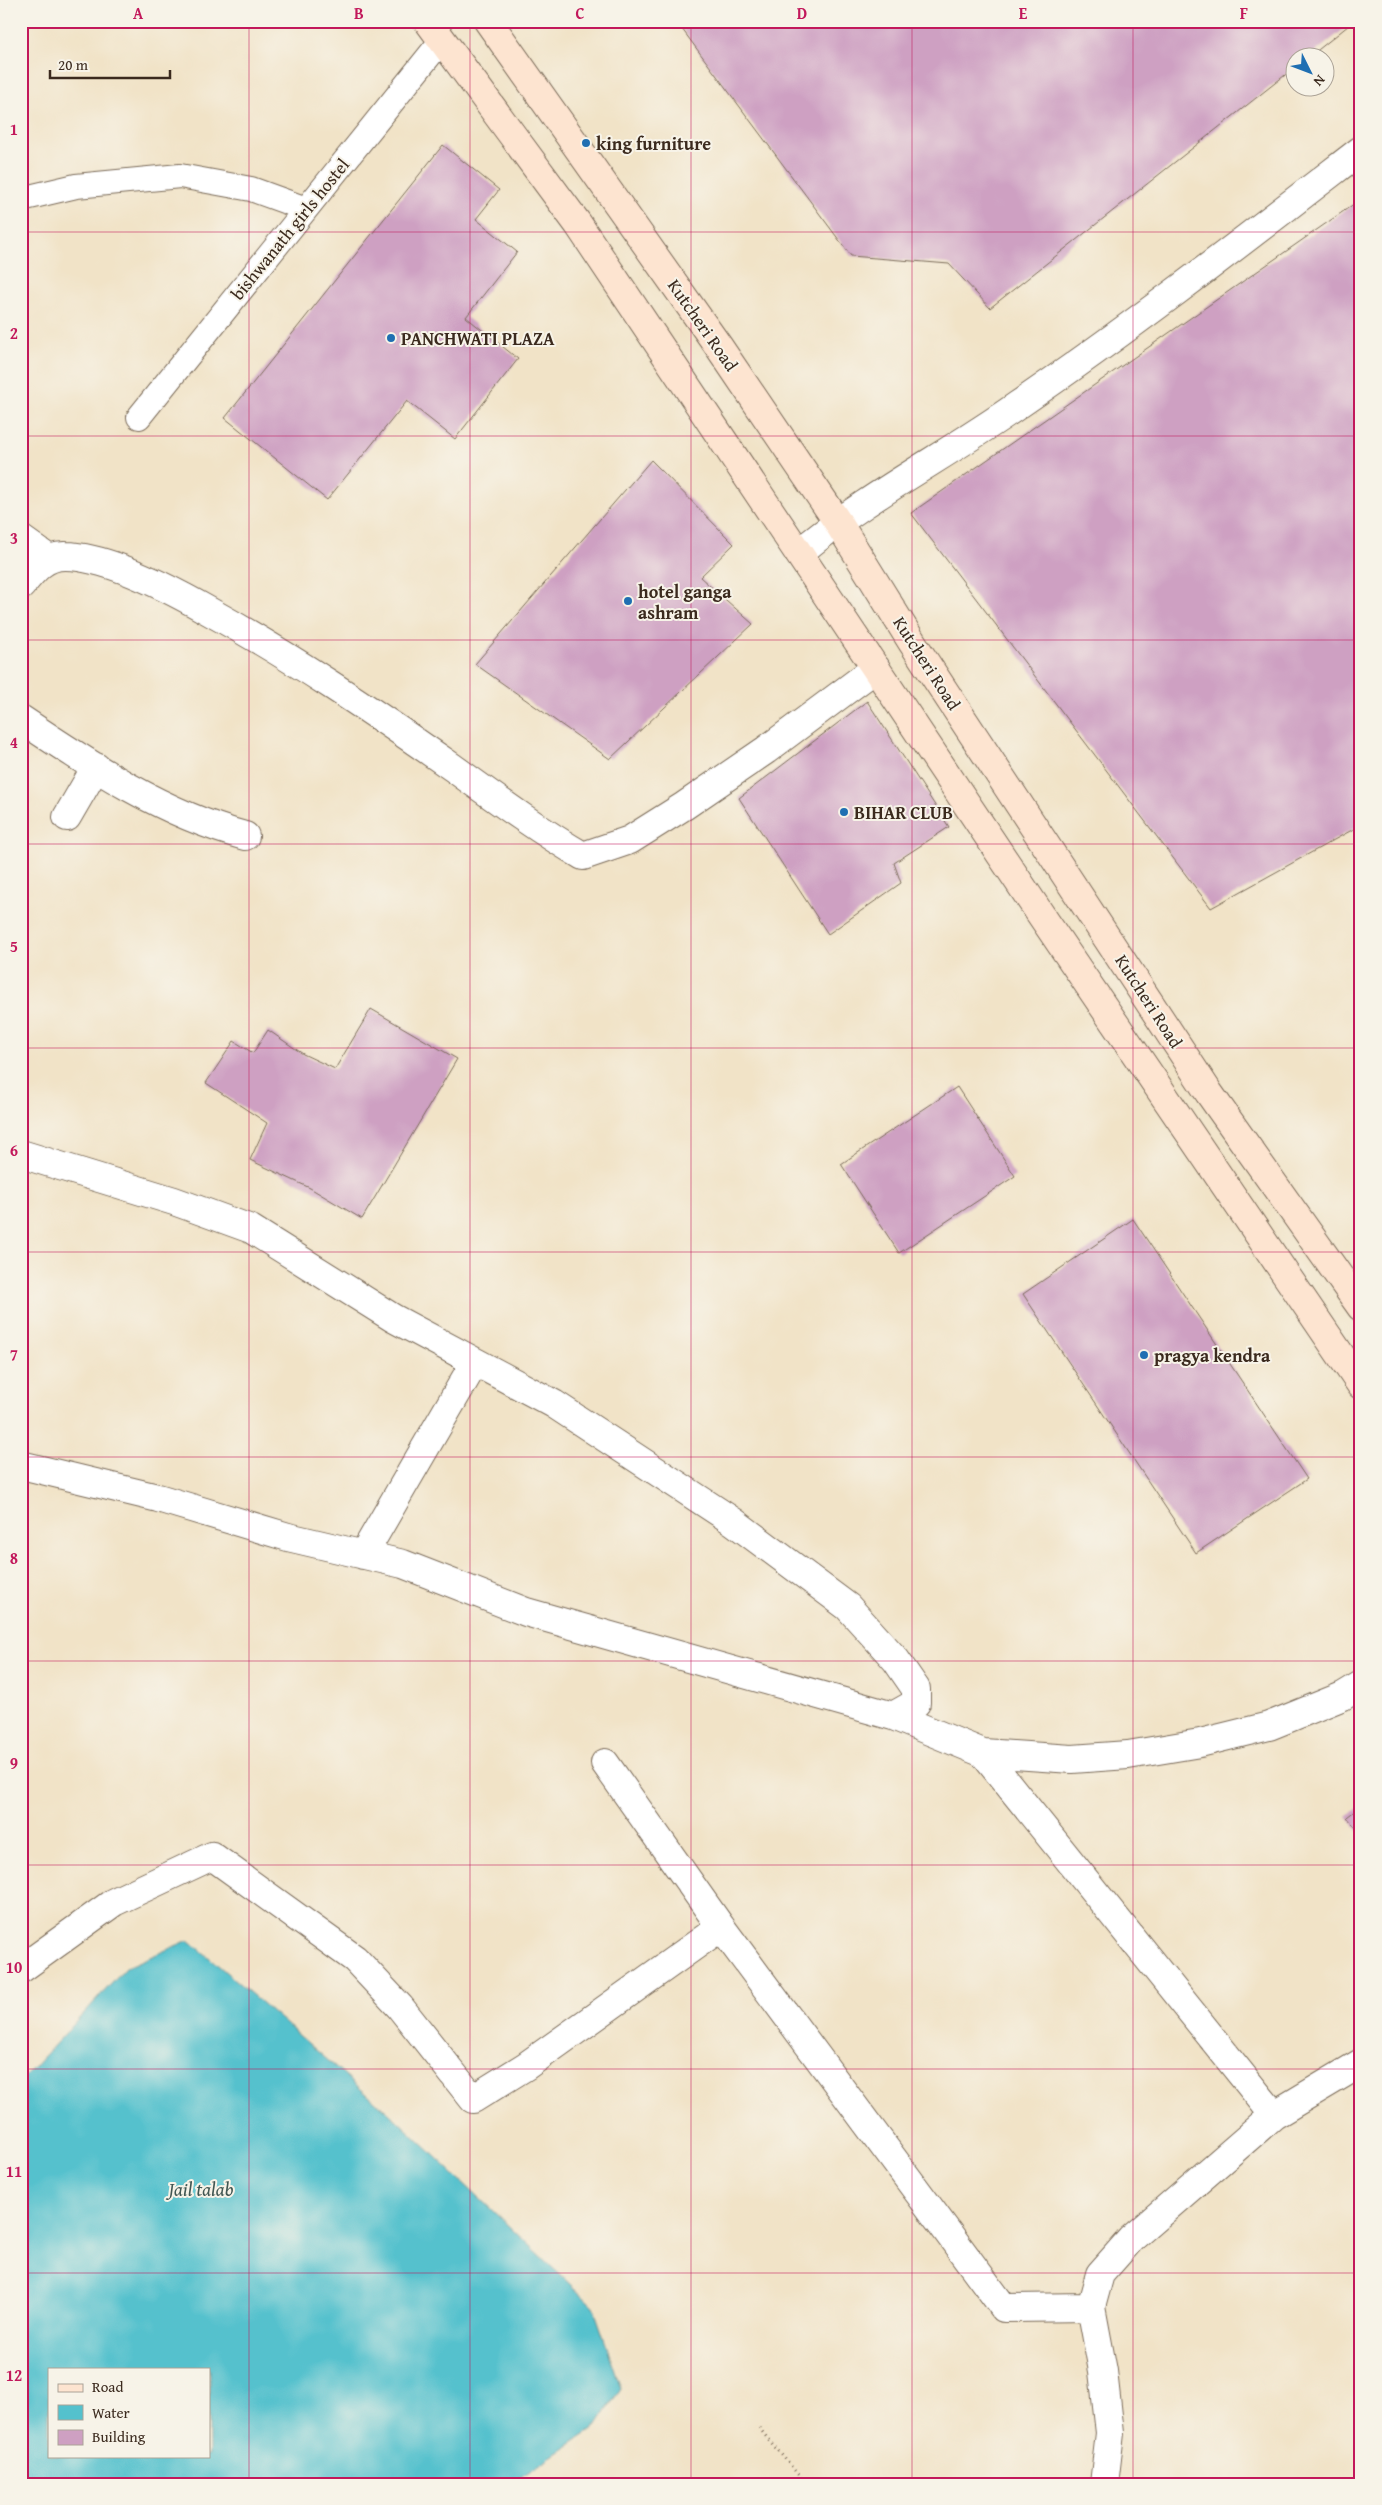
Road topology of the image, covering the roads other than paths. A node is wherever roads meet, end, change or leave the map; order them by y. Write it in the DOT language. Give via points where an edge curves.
graph roads {
  1 [pos="488,21"];
  2 [pos="435,31"];
  3 [pos="1361,150"];
  4 [pos="21,199"];
  5 [pos="306,209"];
  6 [pos="139,417"];
  7 [pos="837,521"];
  8 [pos="21,539"];
  9 [pos="799,552"];
  10 [pos="49,559"];
  11 [pos="21,586"];
  12 [pos="876,668"];
  13 [pos="21,719"];
  14 [pos="96,767"];
  15 [pos="66,817"];
  16 [pos="245,836"];
  17 [pos="21,1154"];
  18 [pos="1361,1307"];
  19 [pos="475,1362"];
  20 [pos="1361,1385"];
  21 [pos="21,1465"];
  22 [pos="363,1555"];
  23 [pos="1361,1685"];
  24 [pos="893,1716"];
  25 [pos="984,1753"];
  26 [pos="604,1763"];
  27 [pos="721,1928"];
  28 [pos="21,1969"];
  29 [pos="1361,2063"];
  30 [pos="1274,2115"];
  31 [pos="1091,2307"];
  32 [pos="1104,2484"];
  1 -- 7 [label="main road, Kutcheri Road" via="719,347"];
  2 -- 5 [label="lane, bishwanath girls hostel"];
  2 -- 9 [label="main road" via="578,224"];
  3 -- 7 [label="street" via="1018,406"];
  4 -- 5 [label="lane" via="76,186 180,176 251,189"];
  5 -- 6 [label="lane, bishwanath girls hostel"];
  7 -- 9 [label="street"];
  7 -- 18 [label="main road, Kutcheri Road" via="912,642 1204,1085"];
  8 -- 10 [label="street"];
  9 -- 12 [label="main road"];
  10 -- 11 [label="street" via="35,569"];
  10 -- 12 [label="street" via="66,556 109,565 169,589 266,642 365,707 538,829 583,856 630,840 684,806"];
  12 -- 20 [label="main road"];
  13 -- 14 [label="street"];
  14 -- 15 [label="street"];
  14 -- 16 [label="street" via="179,814"];
  17 -- 19 [label="street" via="174,1201 251,1229 393,1318"];
  19 -- 22 [label="street"];
  19 -- 24 [label="street" via="554,1404 734,1522 848,1607 896,1660 916,1689 916,1703"];
  21 -- 22 [label="street" via="158,1498 288,1537"];
  22 -- 24 [label="street" via="403,1564 526,1612"];
  23 -- 25 [label="street" via="1343,1696 1269,1726 1200,1743 1128,1755 1072,1759"];
  24 -- 25 [label="street"];
  25 -- 30 [label="street"];
  26 -- 27 [label="street"];
  27 -- 28 [label="street" via="526,2066 473,2099 400,2007 355,1959 212,1856 114,1902"];
  27 -- 31 [label="street" via="1004,2308"];
  29 -- 30 [label="street"];
  30 -- 31 [label="street" via="1131,2240 1100,2274"];
  31 -- 32 [label="street" via="1110,2433"];
}
